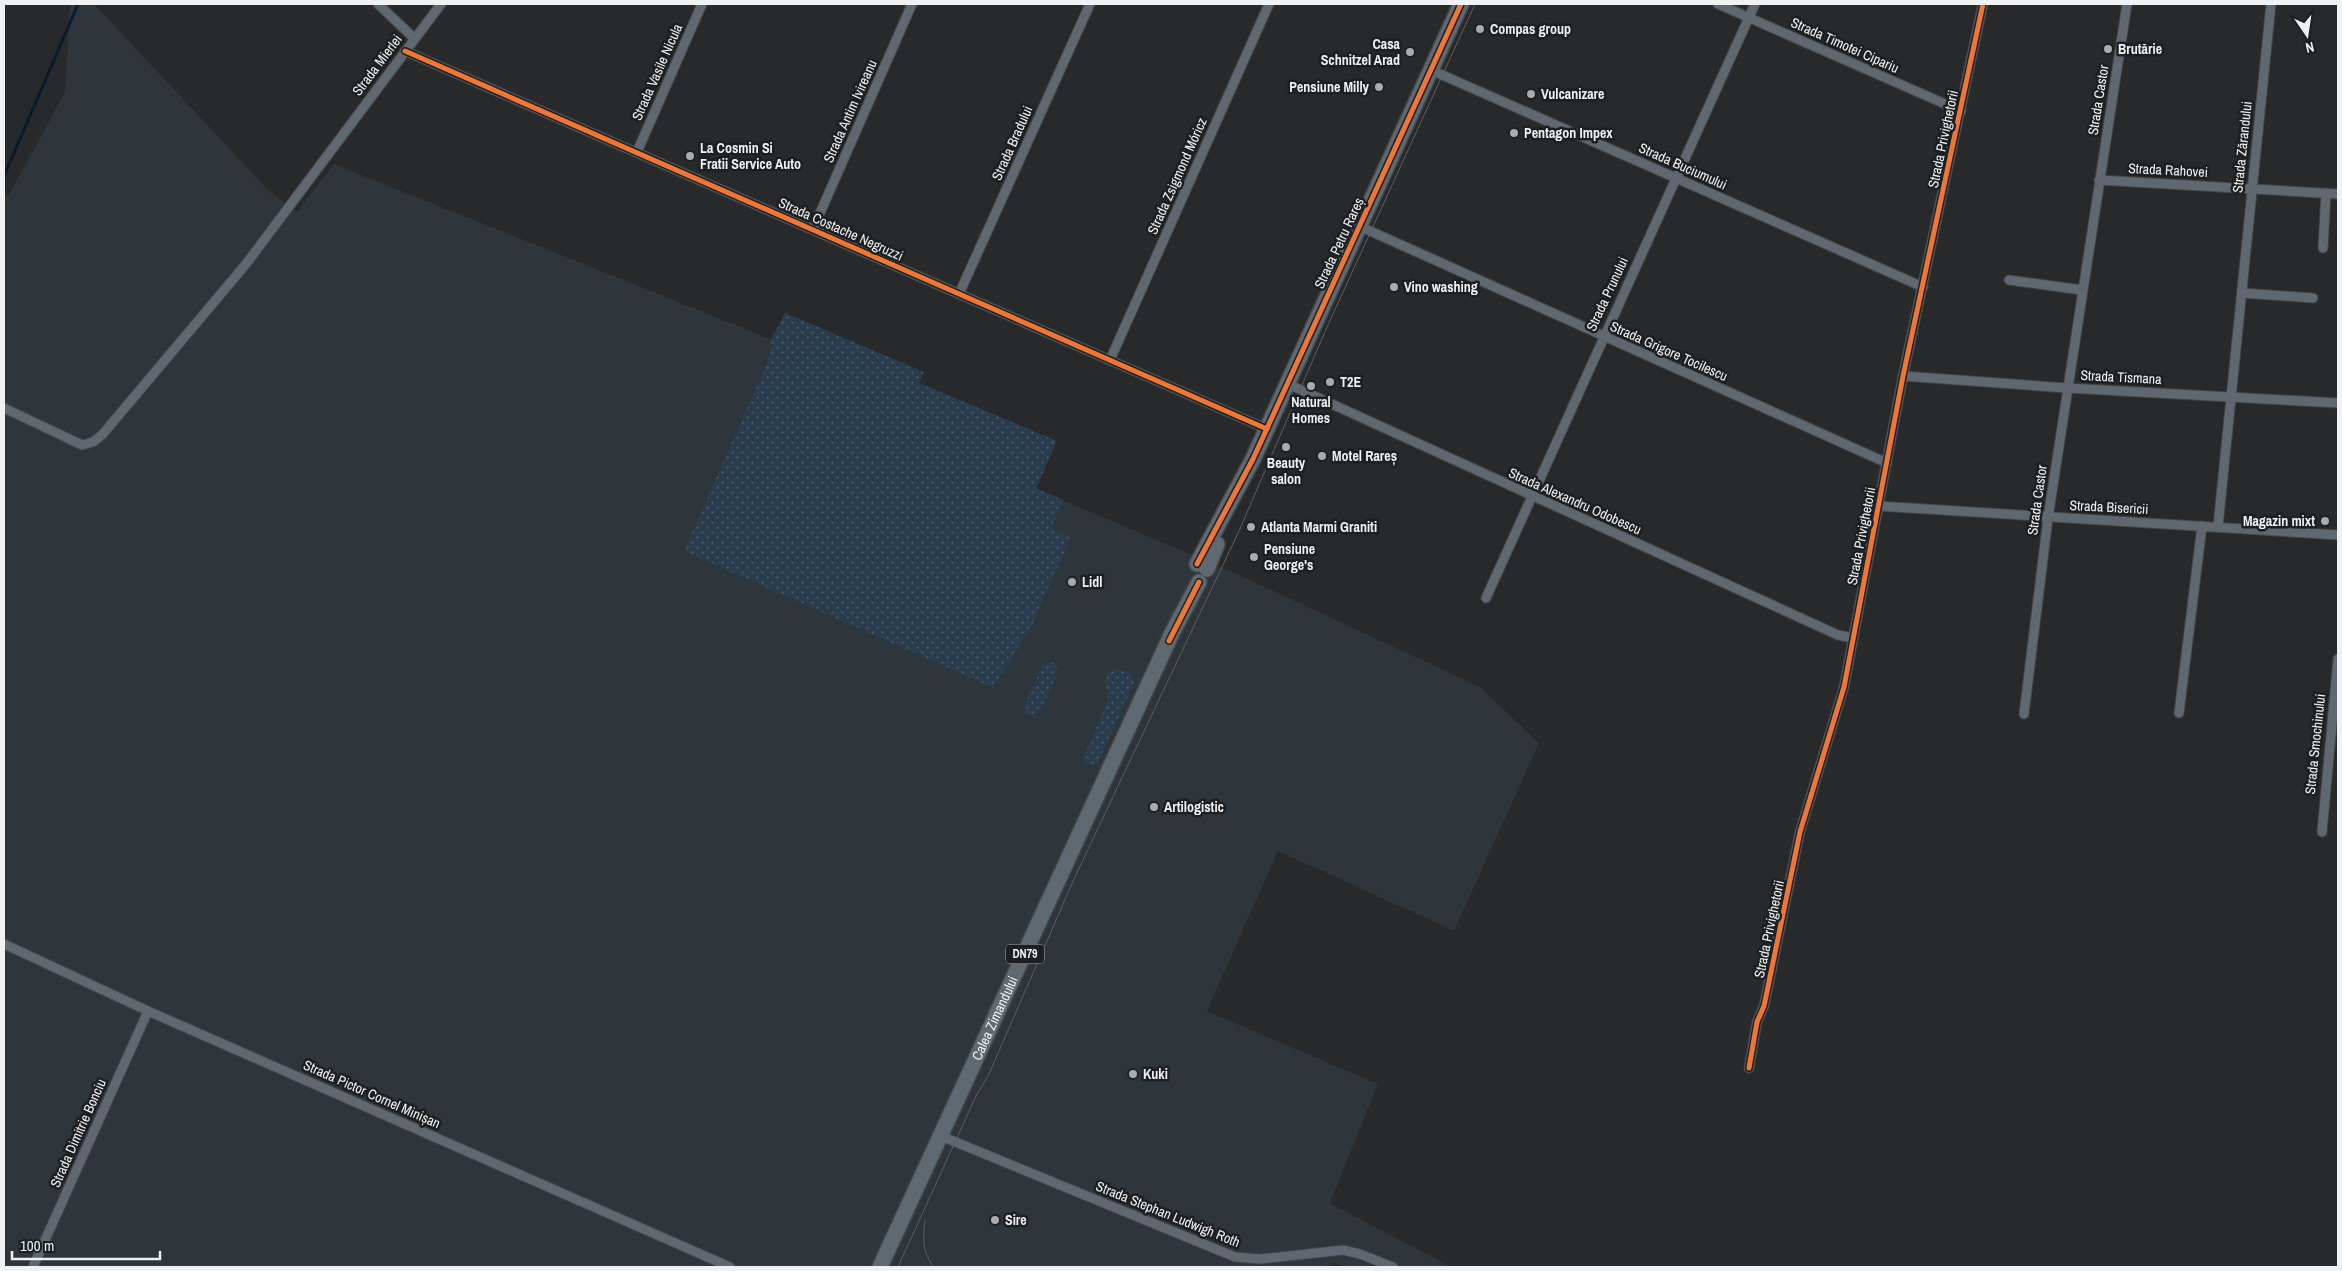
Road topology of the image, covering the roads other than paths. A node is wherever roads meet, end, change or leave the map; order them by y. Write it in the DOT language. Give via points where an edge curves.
graph roads {
  1 [pos="378,4"];
  2 [pos="440,4"];
  3 [pos="702,4"];
  4 [pos="912,4"];
  5 [pos="1090,4"];
  6 [pos="1269,4"];
  7 [pos="1461,4"];
  8 [pos="1718,4"];
  9 [pos="1755,4"];
  10 [pos="1983,4"];
  11 [pos="2127,4"];
  12 [pos="2271,4"];
  13 [pos="1749,18"];
  14 [pos="414,38"];
  15 [pos="405,51"];
  16 [pos="1431,70"];
  17 [pos="1960,111"];
  18 [pos="636,152"];
  19 [pos="1676,179"];
  20 [pos="2099,180"];
  21 [pos="2251,189"];
  22 [pos="2326,193"];
  23 [pos="2338,194"];
  24 [pos="1359,226"];
  25 [pos="813,229"];
  26 [pos="2324,248"];
  27 [pos="2009,280"];
  28 [pos="1923,287"];
  29 [pos="2082,290"];
  30 [pos="2242,292"];
  31 [pos="959,294"];
  32 [pos="2313,298"];
  33 [pos="1603,336"];
  34 [pos="1110,360"];
  35 [pos="1903,376"];
  36 [pos="1288,384"];
  37 [pos="2067,388"];
  38 [pos="2232,397"];
  39 [pos="2338,403"];
  40 [pos="4,408"];
  41 [pos="1267,429"];
  42 [pos="1887,462"];
  43 [pos="1237,492"];
  44 [pos="1531,496"];
  45 [pos="1878,506"];
  46 [pos="2048,518"];
  47 [pos="2202,526"];
  48 [pos="2218,526"];
  49 [pos="2338,535"];
  50 [pos="1486,598"];
  51 [pos="1852,638"];
  52 [pos="2338,659"];
  53 [pos="2179,713"];
  54 [pos="2024,714"];
  55 [pos="2322,832"];
  56 [pos="4,944"];
  57 [pos="148,1011"];
  58 [pos="1749,1068"];
  59 [pos="942,1136"];
  60 [pos="34,1267"];
  61 [pos="730,1267"];
  62 [pos="880,1267"];
  63 [pos="1393,1267"];
  1 -- 14 [label="street"];
  2 -- 14 [label="street, Strada Mierlei"];
  3 -- 18 [label="street, Strada Vasile Nicula"];
  4 -- 25 [label="street, Strada Antim Ivireanu"];
  5 -- 31 [label="street, Strada Bradului"];
  6 -- 34 [label="street, Strada Zsigmond Móricz"];
  7 -- 16 [label="main road, Strada Petru Rareș / DN79"];
  8 -- 13 [label="street, Strada Timotei Cipariu"];
  9 -- 13 [label="street, Strada Prunului"];
  10 -- 17 [label="street, Strada Privighetorii"];
  11 -- 20 [label="street, Strada Castor"];
  12 -- 21 [label="street, Strada Zărandului"];
  13 -- 17 [label="street, Strada Timotei Cipariu"];
  13 -- 19 [label="street, Strada Prunului"];
  14 -- 15 [label="street, Strada Mierlei"];
  15 -- 18 [label="street, Strada Costache Negruzzi"];
  15 -- 40 [label="street, Strada Mierlei" via="246,264 94,442 77,444"];
  16 -- 19 [label="street, Strada Buciumului"];
  16 -- 24 [label="main road, Strada Petru Rareș / DN79"];
  17 -- 28 [label="street, Strada Privighetorii"];
  18 -- 25 [label="street, Strada Costache Negruzzi"];
  19 -- 28 [label="street, Strada Buciumului"];
  19 -- 33 [label="street, Strada Prunului"];
  20 -- 21 [label="street, Strada Rahovei"];
  20 -- 29 [label="street, Strada Castor"];
  21 -- 22 [label="street, Strada Rahovei"];
  21 -- 30 [label="street, Strada Zărandului"];
  22 -- 23 [label="street, Strada Rahovei"];
  22 -- 26 [label="street"];
  24 -- 33 [label="street, Strada Grigore Tocilescu"];
  24 -- 36 [label="main road, Strada Petru Rareș / DN79"];
  25 -- 31 [label="street, Strada Costache Negruzzi"];
  27 -- 29 [label="street"];
  28 -- 35 [label="street, Strada Privighetorii"];
  29 -- 37 [label="street, Strada Castor"];
  30 -- 32 [label="street"];
  30 -- 38 [label="street, Strada Zărandului"];
  31 -- 34 [label="street, Strada Costache Negruzzi"];
  33 -- 42 [label="street, Strada Grigore Tocilescu"];
  33 -- 44 [label="street, Strada Prunului"];
  34 -- 41 [label="street, Strada Costache Negruzzi"];
  35 -- 37 [label="street, Strada Tismana"];
  35 -- 42 [label="street, Strada Privighetorii"];
  36 -- 41 [label="main road, Strada Petru Rareș / DN79"];
  36 -- 44 [label="street, Strada Alexandru Odobescu"];
  37 -- 38 [label="street, Strada Tismana"];
  37 -- 46 [label="street, Strada Castor"];
  38 -- 39 [label="street, Strada Tismana"];
  38 -- 48 [label="street, Strada Zărandului"];
  41 -- 43 [label="main road, Strada Petru Rareș / DN79"];
  42 -- 45 [label="street, Strada Privighetorii"];
  43 -- 59 [label="main road, Calea Zimandului / DN79" via="1202,566 1207,578 1195,580"];
  44 -- 50 [label="street, Strada Prunului"];
  44 -- 51 [label="street, Strada Alexandru Odobescu" via="1838,635"];
  45 -- 46 [label="street, Strada Bisericii"];
  45 -- 51 [label="street, Strada Privighetorii"];
  46 -- 47 [label="street, Strada Bisericii"];
  46 -- 54 [label="street, Strada Castor"];
  47 -- 48 [label="street, Strada Bisericii"];
  47 -- 53 [label="street"];
  48 -- 49 [label="street, Strada Bisericii"];
  51 -- 58 [label="street, Strada Privighetorii" via="1844,687 1800,832"];
  52 -- 55 [label="street, Strada Smochinului"];
  56 -- 57 [label="street, Strada Pictor Cornel Minișan"];
  57 -- 60 [label="street, Strada Dimitrie Bonciu"];
  57 -- 61 [label="street, Strada Pictor Cornel Minișan"];
  59 -- 62 [label="main road, Calea Zimandului / DN79"];
  59 -- 63 [label="street, Strada Stephan Ludwigh Roth" via="1235,1257 1260,1259 1343,1250"];
}
